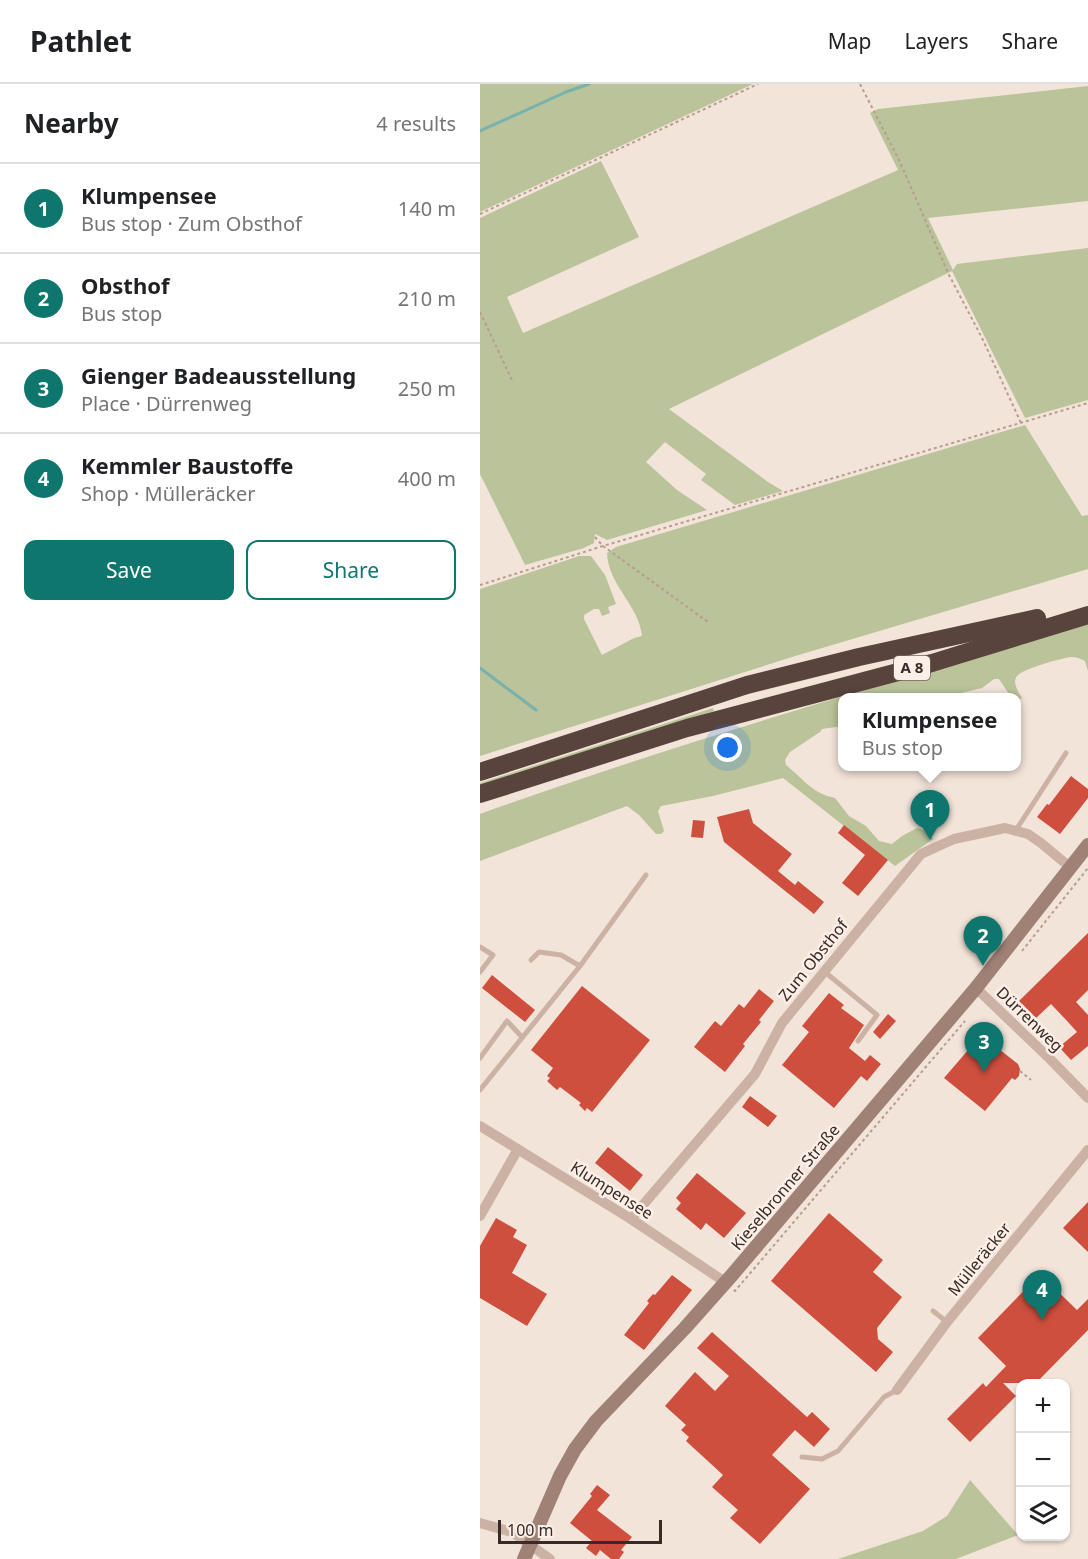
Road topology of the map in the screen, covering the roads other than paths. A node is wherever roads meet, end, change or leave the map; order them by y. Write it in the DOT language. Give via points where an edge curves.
graph roads {
  1 [pos="1088,604"];
  2 [pos="1088,615"];
  3 [pos="1066,753"];
  4 [pos="480,772"];
  5 [pos="480,794"];
  6 [pos="1016,830"];
  7 [pos="1088,845"];
  8 [pos="1071,868"];
  9 [pos="646,875"];
  10 [pos="480,947"];
  11 [pos="531,960"];
  12 [pos="580,966"];
  13 [pos="824,971"];
  14 [pos="480,972"];
  15 [pos="976,987"];
  16 [pos="522,1038"];
  17 [pos="858,1041"];
  18 [pos="480,1058"];
  19 [pos="480,1090"];
  20 [pos="1088,1098"];
  21 [pos="480,1126"];
  22 [pos="518,1149"];
  23 [pos="1088,1150"];
  24 [pos="480,1216"];
  25 [pos="631,1219"];
  26 [pos="725,1282"];
  27 [pos="933,1311"];
  28 [pos="947,1322"];
  29 [pos="897,1390"];
  30 [pos="801,1457"];
  31 [pos="480,1523"];
  32 [pos="530,1544"];
  33 [pos="524,1559"];
  34 [pos="550,1559"];
  1 -- 4 [label="highway, A 8" via="747,685"];
  2 -- 5 [label="highway, A 8" via="932,663 687,728"];
  3 -- 6 [label="lane"];
  6 -- 8 [label="street" via="1041,843"];
  6 -- 13 [label="street, Zum Obsthof" via="996,829 954,839 921,854"];
  7 -- 8 [label="street, Kieselbronner Straße"];
  8 -- 15 [label="street, Kieselbronner Straße"];
  9 -- 12 [label="lane"];
  10 -- 14 [label="lane" via="493,955"];
  11 -- 12 [label="lane" via="538,952 561,955"];
  12 -- 16 [label="lane"];
  13 -- 17 [label="lane" via="877,1015"];
  13 -- 25 [label="street, Zum Obsthof" via="782,1023 755,1074"];
  15 -- 20 [label="street, Dürrenweg"];
  15 -- 26 [label="street, Kieselbronner Straße"];
  16 -- 18 [label="lane" via="507,1021"];
  16 -- 19 [label="lane"];
  21 -- 22 [label="street, Klumpensee"];
  22 -- 24 [label="street"];
  22 -- 25 [label="street, Klumpensee"];
  23 -- 28 [label="street, Mülleräcker"];
  25 -- 26 [label="street, Klumpensee"];
  26 -- 32 [label="street, Kieselbronner Straße" via="575,1449"];
  27 -- 28 [label="lane"];
  28 -- 29 [label="street, Mülleräcker"];
  29 -- 30 [label="lane" via="884,1397 838,1451 822,1459"];
  31 -- 32 [label="street" via="512,1532"];
  32 -- 33 [label="street, Kieselbronner Straße"];
  32 -- 34 [label="street"];
}
